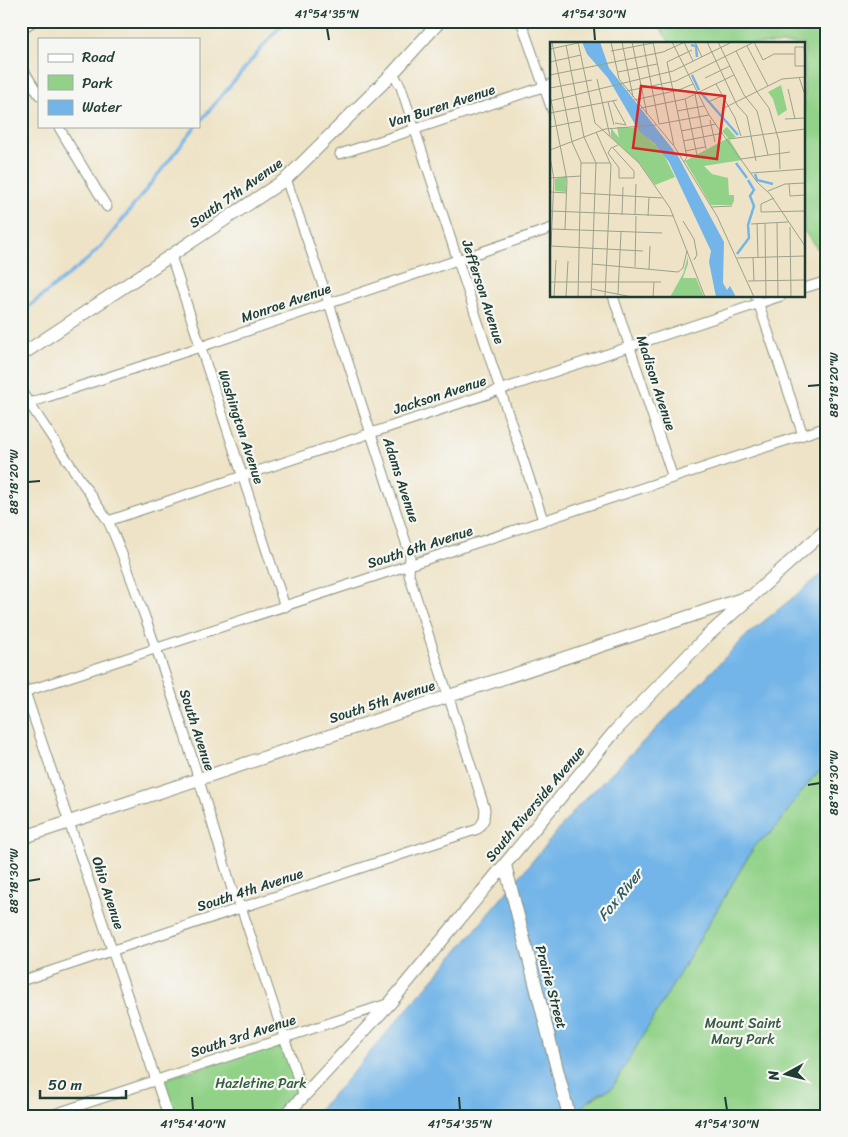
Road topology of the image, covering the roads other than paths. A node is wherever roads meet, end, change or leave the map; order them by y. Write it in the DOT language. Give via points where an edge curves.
graph roads {
  1 [pos="34,21"];
  2 [pos="440,21"];
  3 [pos="521,21"];
  4 [pos="21,29"];
  5 [pos="21,66"];
  6 [pos="393,73"];
  7 [pos="548,85"];
  8 [pos="38,93"];
  9 [pos="550,98"];
  10 [pos="59,128"];
  11 [pos="416,130"];
  12 [pos="340,154"];
  13 [pos="286,179"];
  14 [pos="107,207"];
  15 [pos="550,229"];
  16 [pos="170,256"];
  17 [pos="458,259"];
  18 [pos="827,281"];
  19 [pos="806,287"];
  20 [pos="614,298"];
  21 [pos="757,300"];
  22 [pos="329,303"];
  23 [pos="630,346"];
  24 [pos="200,347"];
  25 [pos="21,355"];
  26 [pos="500,389"];
  27 [pos="21,391"];
  28 [pos="29,403"];
  29 [pos="827,427"];
  30 [pos="371,432"];
  31 [pos="803,435"];
  32 [pos="242,476"];
  33 [pos="673,478"];
  34 [pos="108,520"];
  35 [pos="543,520"];
  36 [pos="827,529"];
  37 [pos="410,564"];
  38 [pos="752,596"];
  39 [pos="285,607"];
  40 [pos="156,648"];
  41 [pos="21,680"];
  42 [pos="24,692"];
  43 [pos="448,696"];
  44 [pos="199,779"];
  45 [pos="484,820"];
  46 [pos="69,822"];
  47 [pos="21,838"];
  48 [pos="504,865"];
  49 [pos="241,907"];
  50 [pos="112,951"];
  51 [pos="21,981"];
  52 [pos="390,1003"];
  53 [pos="284,1037"];
  54 [pos="156,1080"];
  55 [pos="304,1097"];
  56 [pos="21,1106"];
  57 [pos="24,1116"];
  58 [pos="48,1116"];
  59 [pos="168,1116"];
  60 [pos="285,1116"];
  61 [pos="569,1116"];
  1 -- 4 [label="street"];
  2 -- 6 [label="street, South 7th Avenue"];
  3 -- 7 [label="street"];
  5 -- 8 [label="street"];
  6 -- 11 [label="street, Jefferson Avenue"];
  6 -- 13 [label="street, South 7th Avenue"];
  7 -- 9 [label="street"];
  7 -- 11 [label="street, Van Buren Avenue"];
  10 -- 14 [label="street"];
  11 -- 12 [label="street, Van Buren Avenue"];
  11 -- 17 [label="street, Jefferson Avenue"];
  13 -- 16 [label="street, South 7th Avenue"];
  13 -- 22 [label="street, Adams Avenue"];
  15 -- 17 [label="street, Monroe Avenue"];
  16 -- 24 [label="street, Washington Avenue"];
  16 -- 25 [label="street, South 7th Avenue"];
  17 -- 22 [label="street, Monroe Avenue"];
  17 -- 26 [label="street, Jefferson Avenue"];
  18 -- 19 [label="street"];
  20 -- 23 [label="street, Madison Avenue"];
  21 -- 23 [label="street, Jackson Avenue"];
  21 -- 31 [label="street"];
  22 -- 24 [label="street, Monroe Avenue"];
  22 -- 30 [label="street, Adams Avenue"];
  23 -- 26 [label="street, Jackson Avenue"];
  23 -- 33 [label="street, Madison Avenue"];
  24 -- 28 [label="street, Monroe Avenue"];
  24 -- 32 [label="street, Washington Avenue"];
  26 -- 30 [label="street, Jackson Avenue"];
  26 -- 35 [label="street, Jefferson Avenue"];
  27 -- 28 [label="street, South Avenue"];
  28 -- 34 [label="street, South Avenue"];
  29 -- 31 [label="street, South 6th Avenue"];
  30 -- 32 [label="street, Jackson Avenue"];
  30 -- 37 [label="street, Adams Avenue" via="410,555"];
  31 -- 33 [label="street, South 6th Avenue"];
  32 -- 34 [label="street, Jackson Avenue"];
  32 -- 39 [label="street, Washington Avenue"];
  33 -- 35 [label="street, South 6th Avenue"];
  34 -- 40 [label="street, South Avenue"];
  35 -- 37 [label="street, South 6th Avenue"];
  36 -- 38 [label="street, South Riverside Avenue"];
  37 -- 39 [label="street, South 6th Avenue"];
  37 -- 43 [label="street, Adams Avenue" via="409,574"];
  38 -- 43 [label="street, South 5th Avenue"];
  38 -- 48 [label="street, South Riverside Avenue" via="706,637 616,730"];
  39 -- 40 [label="street, South 6th Avenue"];
  40 -- 42 [label="street, South 6th Avenue"];
  40 -- 44 [label="street, South Avenue"];
  41 -- 42 [label="street, Ohio Avenue"];
  42 -- 46 [label="street, Ohio Avenue"];
  43 -- 44 [label="street, South 5th Avenue"];
  43 -- 45 [label="street, Adams Avenue" via="485,810"];
  44 -- 46 [label="street, South 5th Avenue"];
  44 -- 49 [label="street, South Avenue" via="234,896"];
  45 -- 49 [label="street, South 4th Avenue" via="478,829"];
  46 -- 47 [label="street, South 5th Avenue"];
  46 -- 50 [label="street, Ohio Avenue"];
  48 -- 52 [label="street, South Riverside Avenue"];
  48 -- 61 [label="street, Prairie Street"];
  49 -- 50 [label="street, South 4th Avenue"];
  49 -- 53 [label="street, South Avenue"];
  50 -- 51 [label="street, South 4th Avenue"];
  50 -- 54 [label="street, Ohio Avenue"];
  52 -- 53 [label="street, South 3rd Avenue"];
  52 -- 55 [label="street, South Riverside Avenue"];
  53 -- 54 [label="street, South 3rd Avenue"];
  53 -- 55 [label="street, South Avenue"];
  54 -- 58 [label="street, South 3rd Avenue"];
  54 -- 59 [label="street, Ohio Avenue"];
  55 -- 60 [label="street, South Riverside Avenue"];
  56 -- 57 [label="street"];
}
